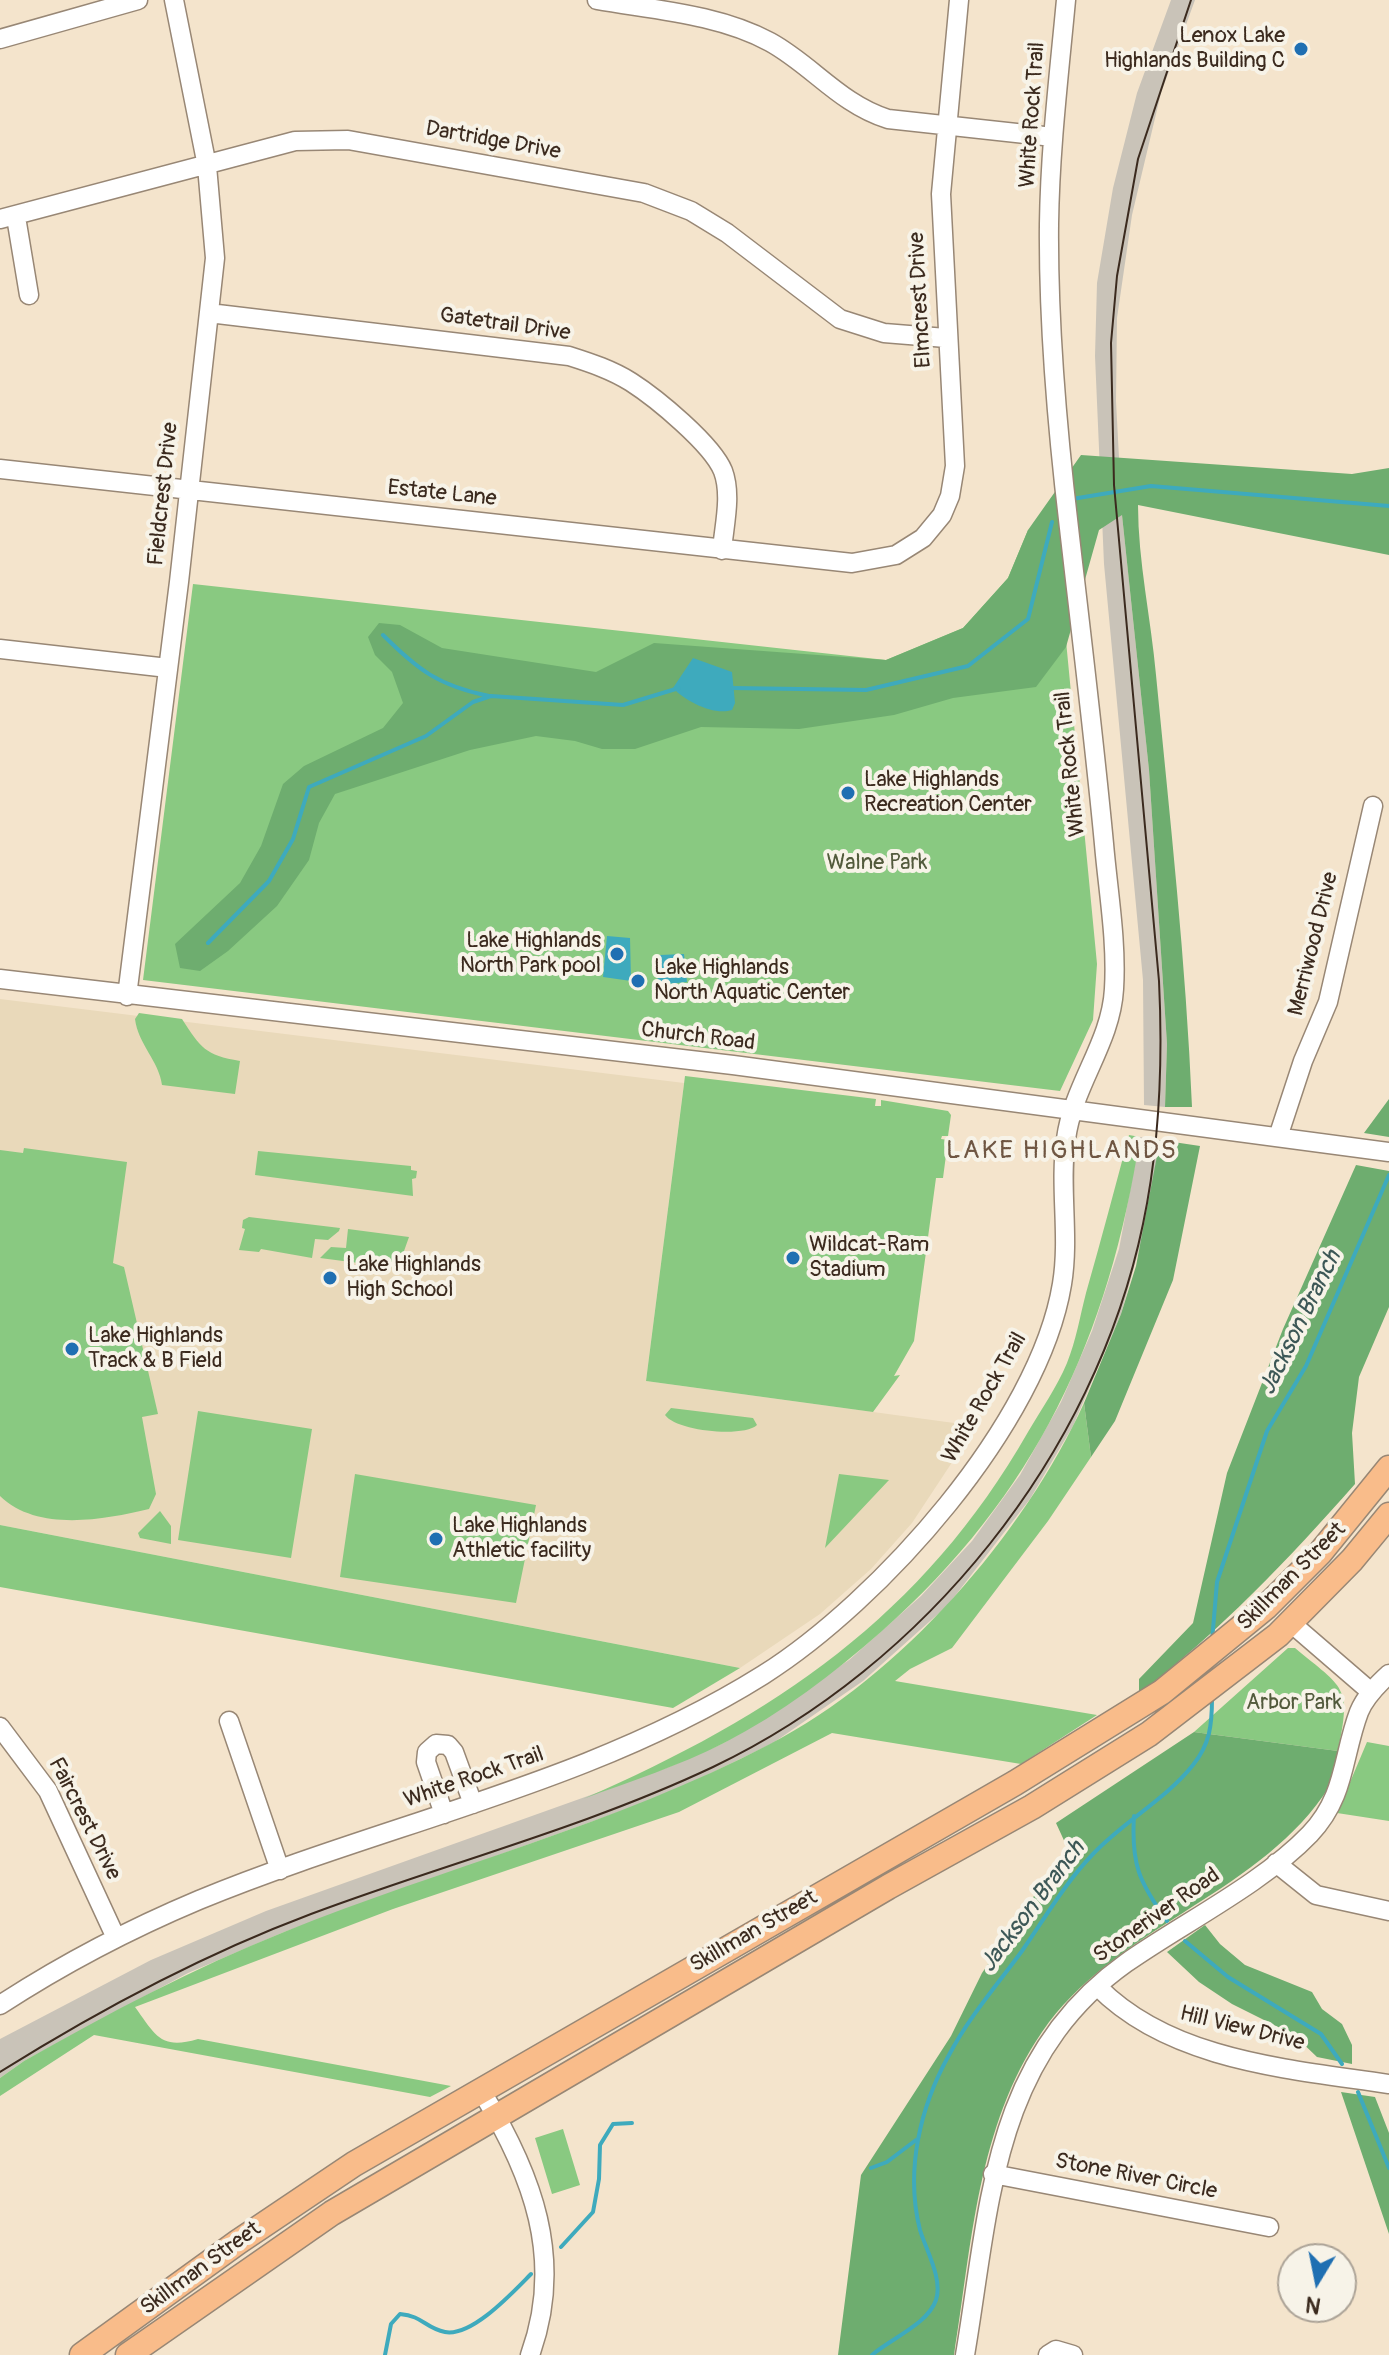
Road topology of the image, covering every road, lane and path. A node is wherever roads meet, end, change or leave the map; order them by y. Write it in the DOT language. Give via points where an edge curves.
graph roads {
  1 [pos="138,0"];
  2 [pos="174,0"];
  3 [pos="597,0"];
  4 [pos="959,0"];
  5 [pos="1066,0"];
  6 [pos="0,39"];
  7 [pos="946,126"];
  8 [pos="1053,137"];
  9 [pos="207,166"];
  10 [pos="8,218"];
  11 [pos="29,295"];
  12 [pos="209,313"];
  13 [pos="946,338"];
  14 [pos="0,469"];
  15 [pos="189,490"];
  16 [pos="722,550"];
  17 [pos="878,561"];
  18 [pos="0,649"];
  19 [pos="168,668"];
  20 [pos="1373,806"];
  21 [pos="0,979"];
  22 [pos="127,996"];
  23 [pos="1071,1111"];
  24 [pos="1278,1137"];
  25 [pos="1389,1152"];
  26 [pos="1389,1468"];
  27 [pos="1389,1515"];
  28 [pos="1320,1553"];
  29 [pos="1284,1629"];
  30 [pos="1389,1674"];
  31 [pos="1371,1692"];
  32 [pos="229,1721"];
  33 [pos="0,1727"];
  34 [pos="473,1804"];
  35 [pos="444,1814"];
  36 [pos="941,1825"];
  37 [pos="955,1851"];
  38 [pos="1276,1863"];
  39 [pos="280,1870"];
  40 [pos="1389,1911"];
  41 [pos="116,1938"];
  42 [pos="1098,1987"];
  43 [pos="0,2005"];
  44 [pos="1389,2084"];
  45 [pos="482,2092"];
  46 [pos="497,2115"];
  47 [pos="993,2174"];
  48 [pos="1269,2227"];
  49 [pos="82,2355"];
  50 [pos="128,2355"];
  51 [pos="530,2355"];
  52 [pos="965,2355"];
  53 [pos="1048,2355"];
  54 [pos="1073,2355"];
  1 -- 6 [label="street"];
  2 -- 9 [label="street, Fieldcrest Drive"];
  3 -- 7 [label="street" via="744,31 798,60 864,112"];
  4 -- 7 [label="street, Elmcrest Drive"];
  5 -- 8 [label="street, White Rock Trail"];
  7 -- 8 [label="street"];
  7 -- 13 [label="street, Elmcrest Drive" via="941,194"];
  8 -- 23 [label="street, White Rock Trail" via="1049,266 1055,387 1114,956 1106,1032"];
  9 -- 10 [label="street, Dartridge Drive"];
  9 -- 12 [label="street, Fieldcrest Drive" via="215,238"];
  9 -- 13 [label="street, Dartridge Drive" via="295,141 348,140 644,193 691,211 727,233 840,319 884,333"];
  10 -- 11 [label="street"];
  12 -- 15 [label="street, Fieldcrest Drive"];
  12 -- 16 [label="street, Gatetrail Drive" via="569,356 603,367 678,421 723,470 728,492"];
  13 -- 17 [label="street, Elmcrest Drive" via="955,466 950,496 923,538"];
  14 -- 15 [label="street, Estate Lane"];
  15 -- 16 [label="street, Estate Lane"];
  15 -- 19 [label="street, Fieldcrest Drive"];
  16 -- 17 [label="street, Estate Lane"];
  18 -- 19 [label="street"];
  19 -- 22 [label="street, Fieldcrest Drive"];
  20 -- 24 [label="street, Merriwood Drive" via="1328,1002"];
  21 -- 22 [label="street, Church Road"];
  22 -- 23 [label="street, Church Road" via="733,1065"];
  23 -- 24 [label="street, Church Road"];
  23 -- 34 [label="street, White Rock Trail" via="1061,1171 1064,1266 1050,1330 997,1433 954,1495 850,1608 765,1673 611,1755"];
  24 -- 25 [label="street, Church Road"];
  26 -- 28 [label="main road, Skillman Street"];
  27 -- 29 [label="main road, Skillman Street"];
  28 -- 29 [label="main road" via="1317,1573 1288,1609"];
  28 -- 36 [label="main road, Skillman Street" via="1219,1649 1151,1699"];
  29 -- 31 [label="street"];
  29 -- 37 [label="main road, Skillman Street" via="1197,1701"];
  30 -- 31 [label="street"];
  31 -- 38 [label="street, Stoneriver Road" via="1360,1711 1333,1802 1317,1826"];
  32 -- 39 [label="street"];
  33 -- 41 [label="street, Faircrest Drive" via="48,1791"];
  34 -- 35 [label="street, White Rock Trail"];
  34 -- 35 [label="street" via="454,1752 436,1744 426,1762"];
  35 -- 39 [label="street, White Rock Trail"];
  36 -- 37 [label="main road"];
  36 -- 45 [label="main road, Skillman Street"];
  37 -- 46 [label="main road, Skillman Street"];
  38 -- 40 [label="street" via="1316,1895"];
  38 -- 42 [label="street, Stoneriver Road"];
  39 -- 41 [label="street, White Rock Trail"];
  41 -- 43 [label="street, White Rock Trail"];
  42 -- 44 [label="street, Hill View Drive" via="1134,2019 1203,2049"];
  42 -- 47 [label="street, Stoneriver Road" via="1031,2071"];
  45 -- 46 [label="street"];
  45 -- 49 [label="main road, Skillman Street" via="325,2183"];
  46 -- 50 [label="main road, Skillman Street" via="332,2213"];
  46 -- 51 [label="street" via="522,2162 540,2219 544,2277"];
  47 -- 48 [label="street, Stone River Circle"];
  47 -- 52 [label="street, Stoneriver Road"];
  53 -- 54 [label="street" via="1056,2350"];
}
